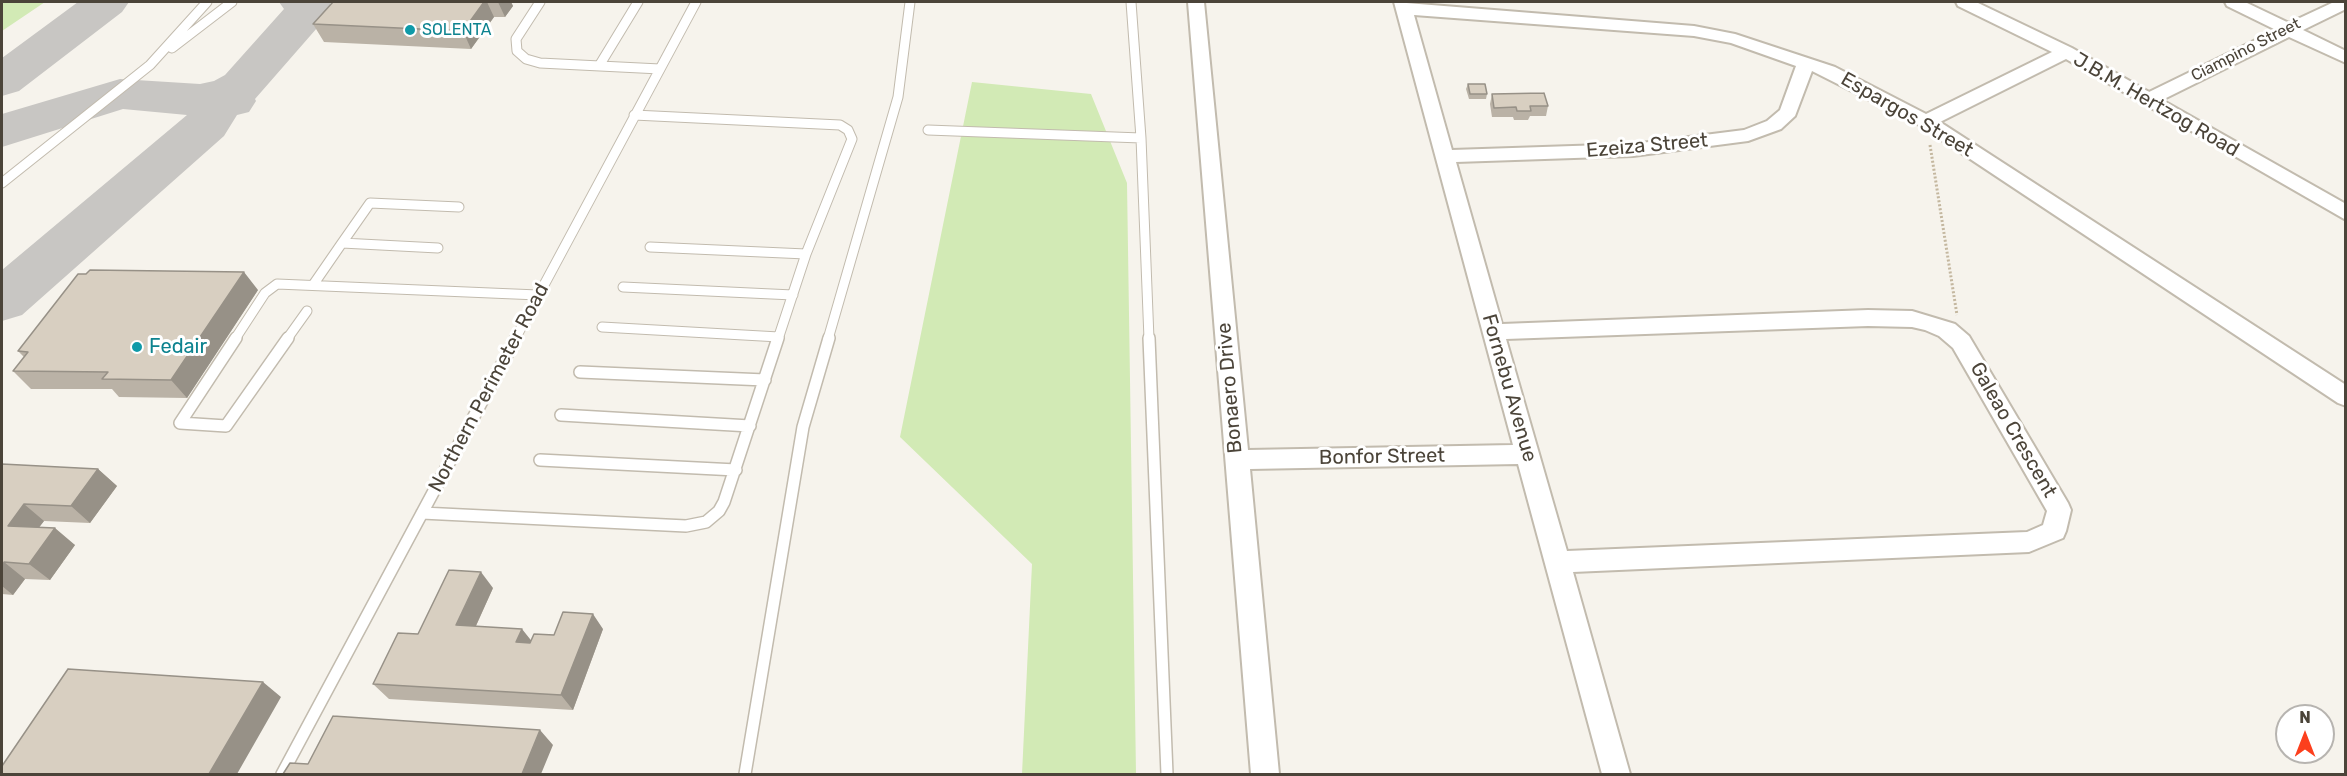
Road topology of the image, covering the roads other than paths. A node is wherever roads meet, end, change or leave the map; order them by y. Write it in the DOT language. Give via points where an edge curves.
graph roads {
  1 [pos="207,2"];
  2 [pos="232,2"];
  3 [pos="540,2"];
  4 [pos="638,2"];
  5 [pos="696,2"];
  6 [pos="910,2"];
  7 [pos="1131,2"];
  8 [pos="1196,2"];
  9 [pos="1965,2"];
  10 [pos="2233,2"];
  11 [pos="2346,2"];
  12 [pos="1403,5"];
  13 [pos="2288,28"];
  14 [pos="2066,52"];
  15 [pos="2346,58"];
  16 [pos="1806,62"];
  17 [pos="150,65"];
  18 [pos="600,66"];
  19 [pos="660,69"];
  20 [pos="2147,100"];
  21 [pos="634,116"];
  22 [pos="1926,121"];
  23 [pos="928,130"];
  24 [pos="1141,138"];
  25 [pos="1445,156"];
  26 [pos="2,183"];
  27 [pos="459,207"];
  28 [pos="2346,213"];
  29 [pos="342,243"];
  30 [pos="650,247"];
  31 [pos="438,248"];
  32 [pos="806,254"];
  33 [pos="313,285"];
  34 [pos="623,287"];
  35 [pos="538,295"];
  36 [pos="793,295"];
  37 [pos="307,311"];
  38 [pos="602,327"];
  39 [pos="1492,332"];
  40 [pos="779,337"];
  41 [pos="580,372"];
  42 [pos="765,380"];
  43 [pos="2346,397"];
  44 [pos="561,415"];
  45 [pos="750,426"];
  46 [pos="1527,454"];
  47 [pos="540,460"];
  48 [pos="1236,460"];
  49 [pos="736,470"];
  50 [pos="422,513"];
  51 [pos="1557,562"];
  52 [pos="282,774"];
  53 [pos="745,774"];
  54 [pos="1167,774"];
  55 [pos="1265,774"];
  56 [pos="1616,774"];
  1 -- 17 [label="lane"];
  2 -- 17 [label="lane"];
  3 -- 18 [label="lane" via="516,39 517,51 540,63"];
  4 -- 18 [label="lane"];
  5 -- 19 [label="lane, Northern Perimeter Road"];
  6 -- 53 [label="lane" via="898,97 803,427"];
  7 -- 24 [label="lane"];
  8 -- 48 [label="street, Bonaero Drive"];
  9 -- 14 [label="street, J.B.M. Hertzog Road"];
  10 -- 13 [label="street"];
  11 -- 13 [label="street, Ciampino Street"];
  12 -- 16 [label="street, Espargos Street" via="1694,31 1736,39"];
  12 -- 25 [label="street, Fornebu Avenue"];
  13 -- 15 [label="street"];
  13 -- 20 [label="street, Ciampino Street"];
  14 -- 20 [label="street, J.B.M. Hertzog Road"];
  14 -- 22 [label="street"];
  16 -- 22 [label="street, Espargos Street"];
  16 -- 25 [label="street, Ezeiza Street" via="1788,112 1774,125 1748,135 1633,150"];
  17 -- 26 [label="lane"];
  18 -- 19 [label="lane"];
  19 -- 21 [label="lane, Northern Perimeter Road"];
  20 -- 28 [label="street, J.B.M. Hertzog Road"];
  21 -- 32 [label="lane" via="840,125 848,130 852,139"];
  21 -- 35 [label="lane, Northern Perimeter Road"];
  22 -- 43 [label="street, Espargos Street"];
  23 -- 24 [label="lane"];
  24 -- 54 [label="lane"];
  25 -- 39 [label="street, Fornebu Avenue"];
  27 -- 29 [label="lane" via="369,203"];
  29 -- 31 [label="lane"];
  29 -- 33 [label="lane"];
  30 -- 32 [label="lane"];
  32 -- 36 [label="lane"];
  33 -- 35 [label="lane"];
  33 -- 37 [label="lane" via="278,284 265,293 180,423 226,426"];
  34 -- 36 [label="lane"];
  35 -- 50 [label="lane, Northern Perimeter Road"];
  36 -- 40 [label="lane"];
  38 -- 40 [label="lane"];
  39 -- 46 [label="street, Fornebu Avenue"];
  39 -- 51 [label="street, Galeao Crescent" via="1898,318 1929,323 1947,330 1961,342 2059,510 2054,531 2030,542"];
  40 -- 42 [label="lane"];
  41 -- 42 [label="lane"];
  42 -- 45 [label="lane"];
  44 -- 45 [label="lane"];
  45 -- 49 [label="lane"];
  46 -- 48 [label="street, Bonfor Street"];
  46 -- 51 [label="street, Fornebu Avenue"];
  47 -- 49 [label="lane"];
  48 -- 55 [label="street, Bonaero Drive"];
  49 -- 50 [label="lane" via="719,511 706,522 686,526"];
  50 -- 52 [label="lane, Northern Perimeter Road"];
  51 -- 56 [label="street, Fornebu Avenue"];
}
